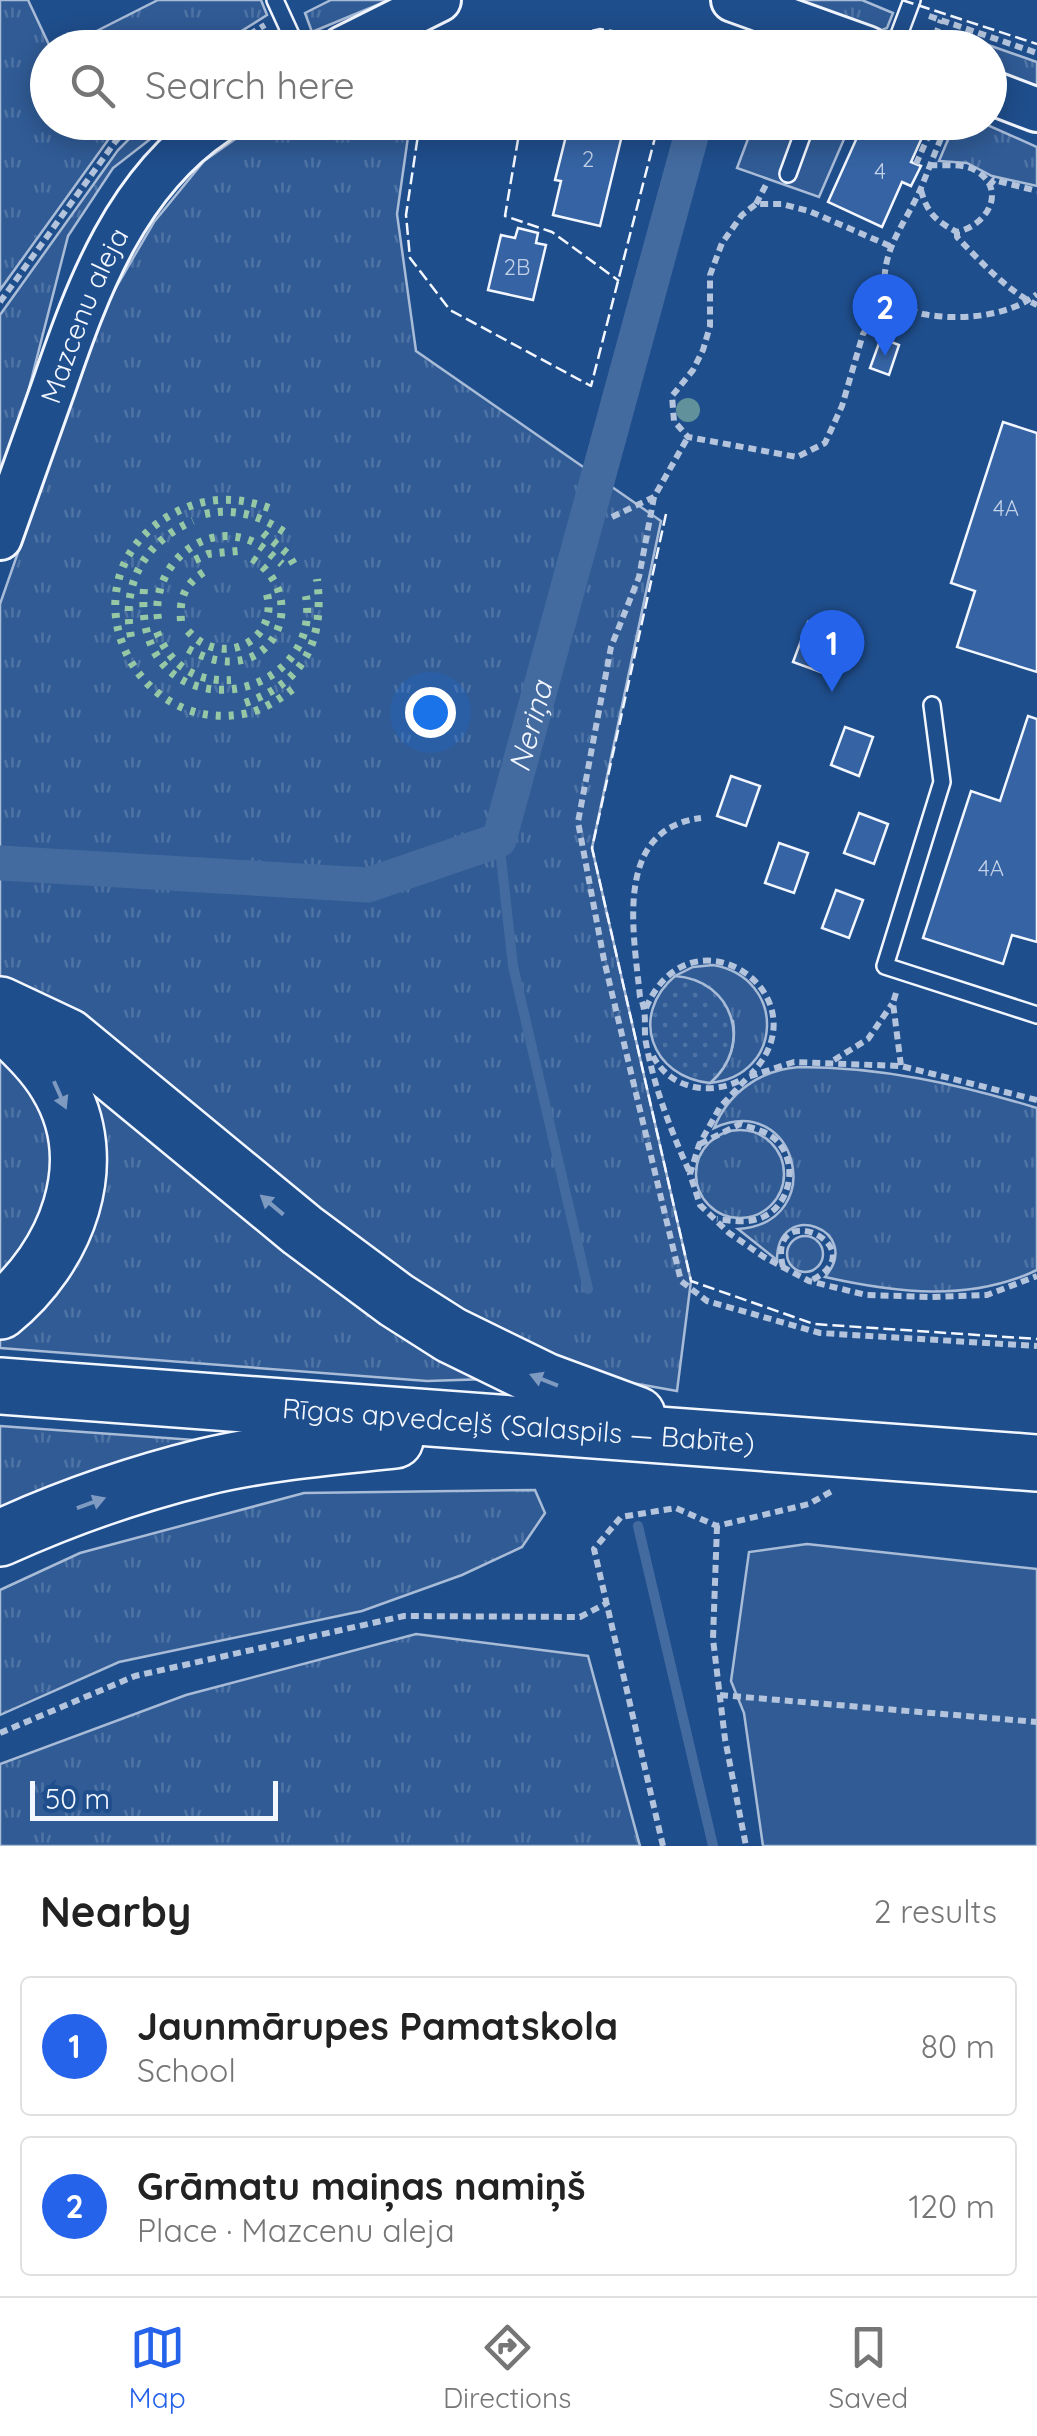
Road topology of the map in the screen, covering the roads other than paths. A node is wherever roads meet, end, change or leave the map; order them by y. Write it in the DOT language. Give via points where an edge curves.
graph roads {
  1 [pos="275,0"];
  2 [pos="439,0"];
  3 [pos="734,0"];
  4 [pos="910,5"];
  5 [pos="288,30"];
  6 [pos="379,30"];
  7 [pos="811,30"];
  8 [pos="901,30"];
  9 [pos="1007,99"];
  10 [pos="1037,110"];
  11 [pos="192,140"];
  12 [pos="800,140"];
  13 [pos="788,174"];
  14 [pos="0,538"];
  15 [pos="932,705"];
  16 [pos="0,1005"];
  17 [pos="1037,1015"];
  18 [pos="0,1020"];
  19 [pos="0,1310"];
  20 [pos="0,1386"];
  21 [pos="522,1425"];
  22 [pos="701,1438"];
  23 [pos="1037,1463"];
  24 [pos="0,1538"];
  1 -- 5 [label="lane"];
  2 -- 6 [label="main road"];
  3 -- 7 [label="main road"];
  4 -- 8 [label="lane"];
  9 -- 10 [label="main road"];
  11 -- 14 [label="main road, Mazcenu aleja" via="151,181 114,239 80,311"];
  12 -- 13 [label="lane"];
  15 -- 17 [label="lane" via="942,782 885,966"];
  22 -- 16 [label="highway, one-way" via="546,1381 451,1336 302,1230 68,1037"];
  18 -- 19 [label="highway, one-way" via="58,1086 78,1157 66,1227 27,1289"];
  20 -- 21 [label="highway, Rīgas apvedceļš (Salaspils — Babīte)"];
  21 -- 22 [label="highway, Rīgas apvedceļš (Salaspils — Babīte)"];
  24 -- 21 [label="highway, one-way" via="205,1467"];
  22 -- 23 [label="highway, Rīgas apvedceļš (Salaspils — Babīte)"];
}
